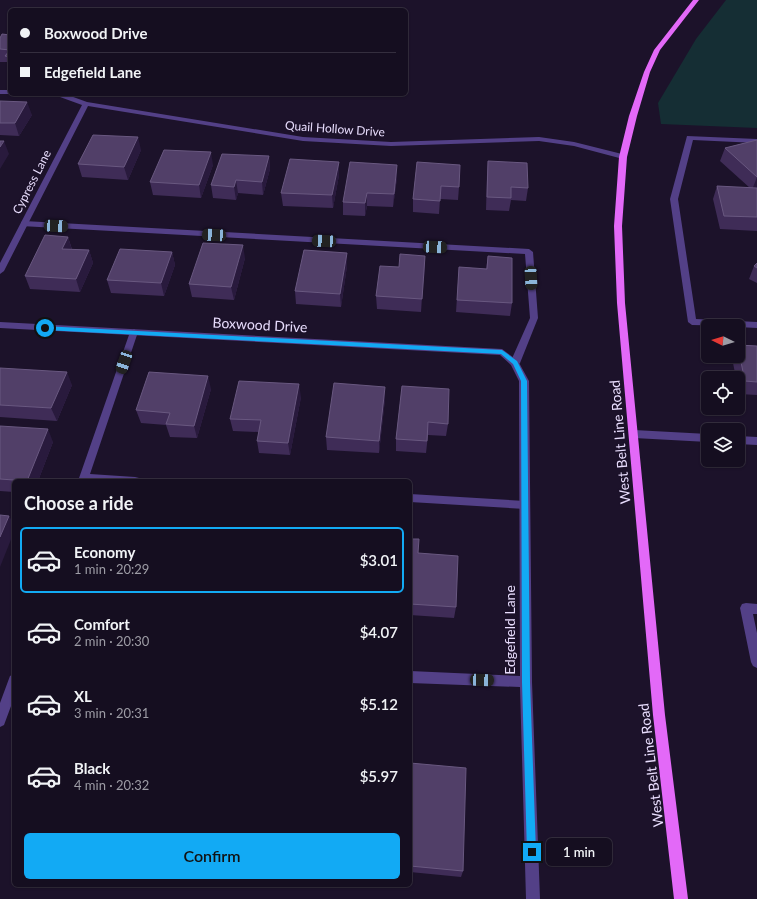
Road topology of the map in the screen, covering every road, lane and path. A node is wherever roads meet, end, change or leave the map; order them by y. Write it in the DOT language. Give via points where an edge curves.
graph roads {
  1 [pos="696,0"];
  2 [pos="64,96"];
  3 [pos="86,104"];
  4 [pos="757,141"];
  5 [pos="623,157"];
  6 [pos="24,224"];
  7 [pos="0,271"];
  8 [pos="0,325"];
  9 [pos="757,325"];
  10 [pos="134,332"];
  11 [pos="515,363"];
  12 [pos="634,434"];
  13 [pos="701,438"];
  14 [pos="745,440"];
  15 [pos="757,441"];
  16 [pos="83,479"];
  17 [pos="412,498"];
  18 [pos="524,505"];
  19 [pos="757,609"];
  20 [pos="757,662"];
  21 [pos="412,677"];
  22 [pos="526,682"];
  23 [pos="12,686"];
  24 [pos="0,721"];
  25 [pos="533,899"];
  26 [pos="681,899"];
  1 -- 5 [label="main road, West Belt Line Road" via="664,41 647,72"];
  2 -- 3 [label="street, Quail Hollow Drive"];
  3 -- 5 [label="street, Quail Hollow Drive" via="302,140 391,144 539,139 574,144"];
  3 -- 6 [label="street, Cypress Lane"];
  4 -- 9 [label="street" via="690,138 674,199 692,322"];
  5 -- 12 [label="main road, West Belt Line Road" via="618,226 621,303"];
  6 -- 7 [label="street, Cypress Lane"];
  6 -- 11 [label="street" via="529,252 534,318"];
  8 -- 10 [label="street, Boxwood Drive"];
  10 -- 11 [label="street, Boxwood Drive" via="502,352"];
  10 -- 16 [label="street"];
  11 -- 18 [label="street, Edgefield Lane" via="524,381"];
  12 -- 13 [label="street"];
  12 -- 26 [label="main road, West Belt Line Road" via="659,715"];
  14 -- 15 [label="street"];
  17 -- 18 [label="street"];
  18 -- 22 [label="street, Edgefield Lane"];
  19 -- 20 [label="street" via="746,608"];
  21 -- 22 [label="street"];
  22 -- 25 [label="street, Edgefield Lane"];
  23 -- 24 [label="street"];
}
